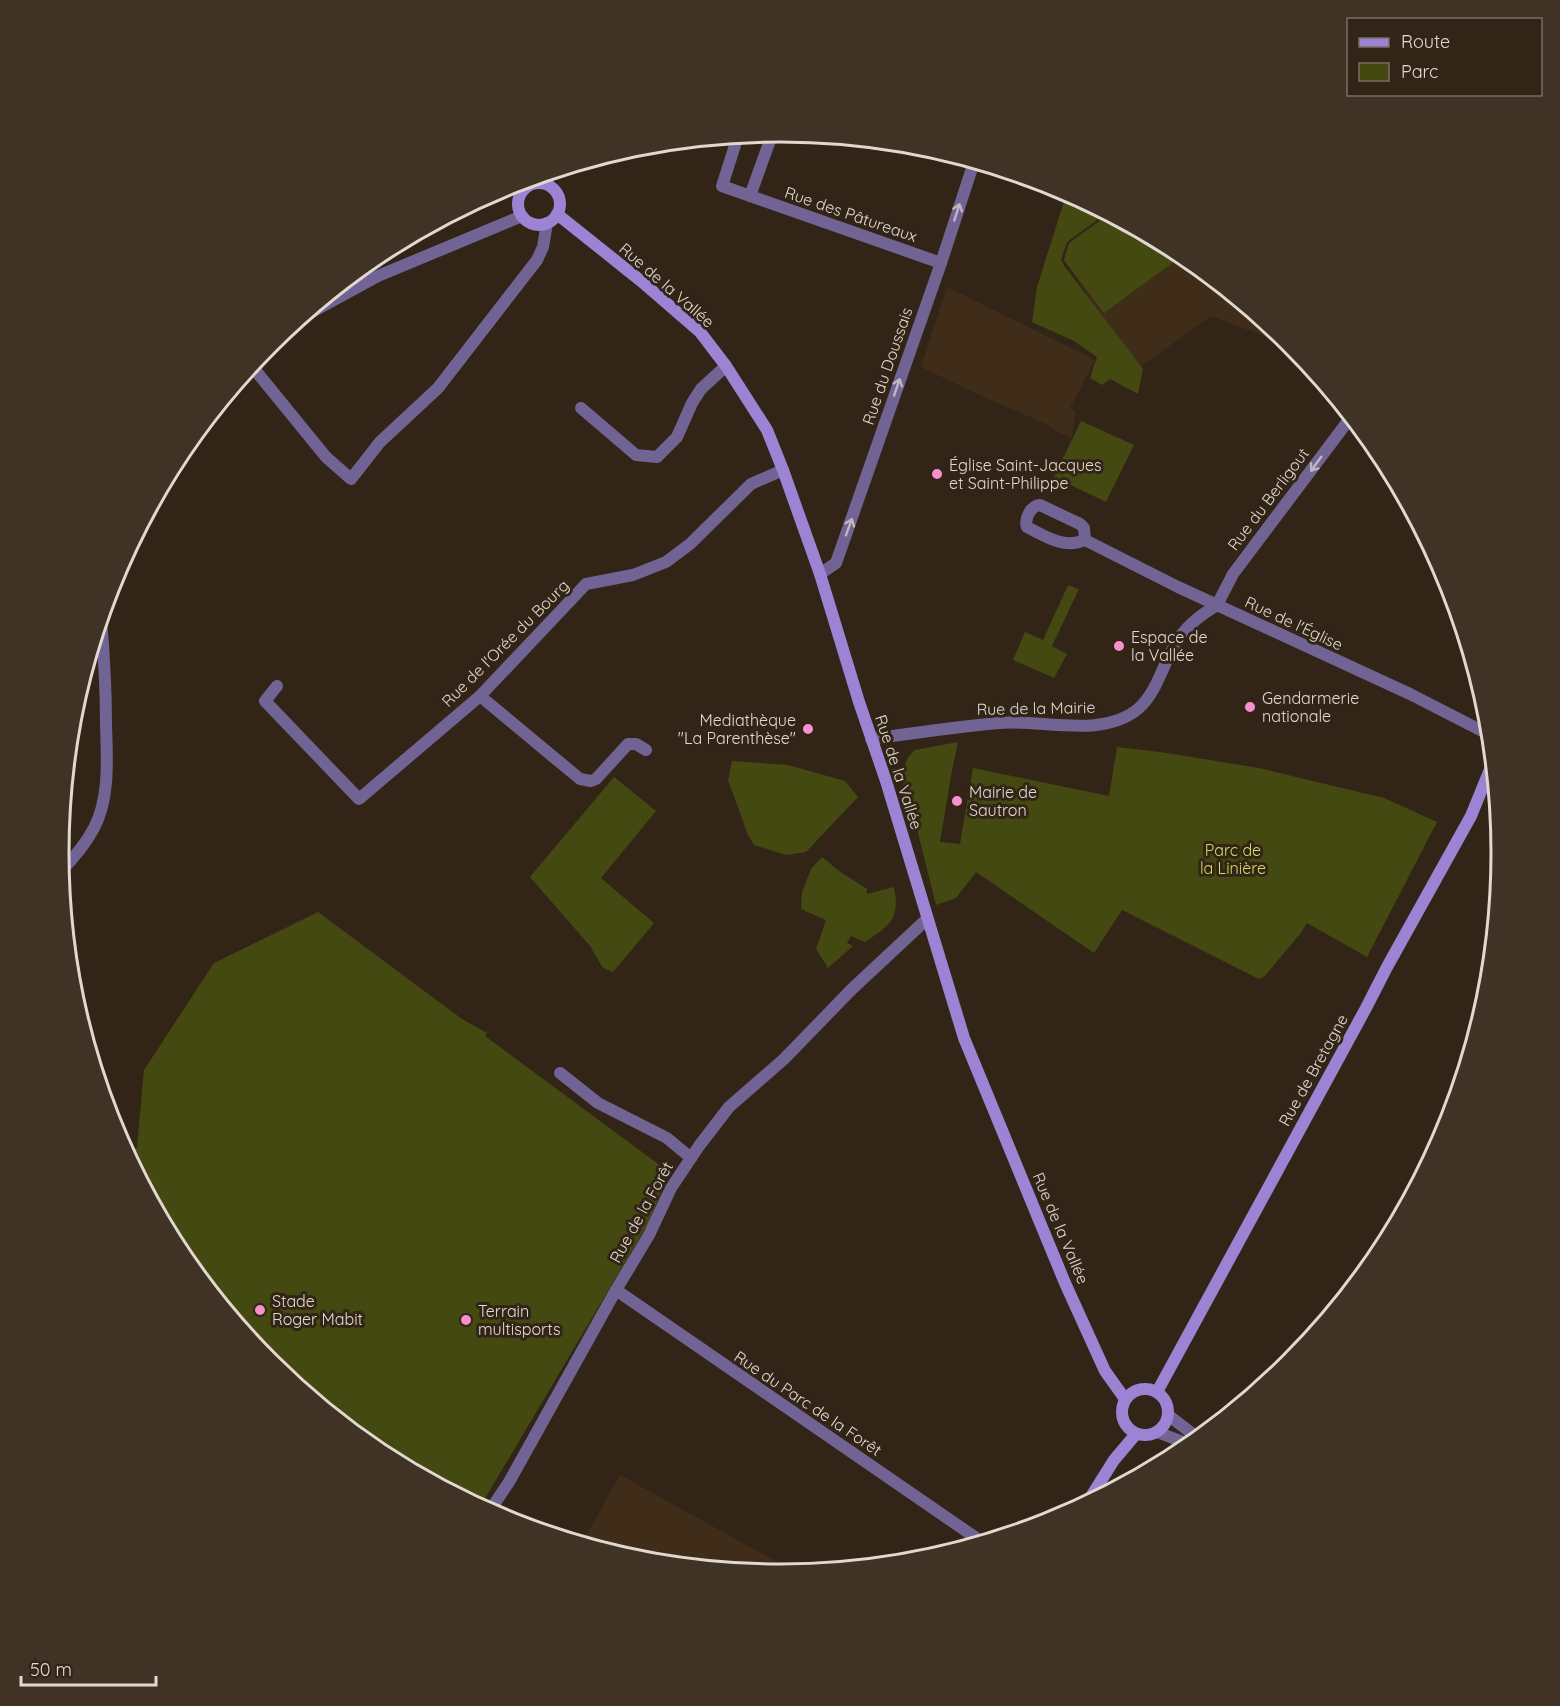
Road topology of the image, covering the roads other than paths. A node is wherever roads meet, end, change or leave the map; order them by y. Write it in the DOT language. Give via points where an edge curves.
graph roads {
  1 [pos="769,142"];
  2 [pos="735,144"];
  3 [pos="972,168"];
  4 [pos="541,184"];
  5 [pos="521,191"];
  6 [pos="750,196"];
  7 [pos="557,214"];
  8 [pos="522,216"];
  9 [pos="547,223"];
  10 [pos="941,263"];
  11 [pos="332,301"];
  12 [pos="726,366"];
  13 [pos="257,372"];
  14 [pos="581,408"];
  15 [pos="1346,423"];
  16 [pos="783,470"];
  17 [pos="1085,540"];
  18 [pos="820,574"];
  19 [pos="1217,605"];
  20 [pos="103,638"];
  21 [pos="277,686"];
  22 [pos="480,696"];
  23 [pos="1480,730"];
  24 [pos="871,739"];
  25 [pos="646,750"];
  26 [pos="1486,776"];
  27 [pos="69,862"];
  28 [pos="927,919"];
  29 [pos="560,1073"];
  30 [pos="691,1158"];
  31 [pos="616,1290"];
  32 [pos="1156,1392"];
  33 [pos="1125,1399"];
  34 [pos="1168,1415"];
  35 [pos="1157,1432"];
  36 [pos="1191,1433"];
  37 [pos="1136,1434"];
  38 [pos="1180,1441"];
  39 [pos="1094,1491"];
  40 [pos="494,1504"];
  41 [pos="974,1537"];
  1 -- 6 [label="street"];
  2 -- 6 [label="street, Rue des Pâtureaux" via="722,186"];
  10 -- 3 [label="street, Rue du Doussais, one-way"];
  4 -- 7 [label="street" via="557,193"];
  5 -- 8 [label="street"];
  6 -- 10 [label="street, Rue des Pâtureaux"];
  7 -- 9 [label="street"];
  7 -- 12 [label="street, Rue de la Vallée" via="700,332"];
  8 -- 9 [label="street" via="533,224"];
  8 -- 11 [label="street" via="378,276"];
  9 -- 13 [label="street" via="537,260 438,388 380,442 351,478 326,457"];
  18 -- 10 [label="street, Rue du Doussais, one-way" via="836,563"];
  12 -- 14 [label="street" via="701,389 677,437 657,458 636,455"];
  12 -- 16 [label="street, Rue de la Vallée" via="767,430"];
  15 -- 19 [label="street, Rue du Berligout, one-way" via="1233,574"];
  16 -- 18 [label="street, Rue de la Vallée"];
  16 -- 22 [label="street, Rue de l'Orée du Bourg" via="751,484 666,562 633,575 586,584"];
  17 -- 17 [label="street, Rue de l'Église" via="1080,524 1040,505 1030,510 1027,527 1061,543"];
  17 -- 19 [label="street, Rue de l'Église"];
  18 -- 24 [label="street, Rue de la Vallée"];
  19 -- 23 [label="street, Rue de l'Église"];
  19 -- 24 [label="street, Rue de la Mairie" via="1196,618 1180,635 1150,693 1140,708 1126,717 1106,723 1065,726 1002,722"];
  20 -- 27 [label="street" via="107,764 102,804 94,827"];
  21 -- 22 [label="street, Rue de l'Orée du Bourg" via="265,701 359,799"];
  22 -- 25 [label="street" via="580,779 596,779 628,744"];
  24 -- 28 [label="street, Rue de la Vallée"];
  26 -- 32 [label="street, Rue de Bretagne" via="1471,816"];
  28 -- 30 [label="street, Rue de la Forêt" via="784,1059 729,1107"];
  28 -- 33 [label="street, Rue de la Vallée" via="977,1072 1096,1352"];
  29 -- 30 [label="street" via="598,1103 667,1138"];
  30 -- 31 [label="street, Rue de la Forêt"];
  31 -- 40 [label="street, Rue de la Forêt"];
  31 -- 41 [label="street, Rue du Parc de la Forêt"];
  32 -- 33 [label="street" via="1137,1389"];
  32 -- 34 [label="street" via="1167,1403"];
  33 -- 37 [label="street" via="1122,1419"];
  34 -- 35 [label="street"];
  34 -- 36 [label="street"];
  35 -- 37 [label="street"];
  35 -- 38 [label="street"];
  37 -- 39 [label="street" via="1113,1460"];
}
